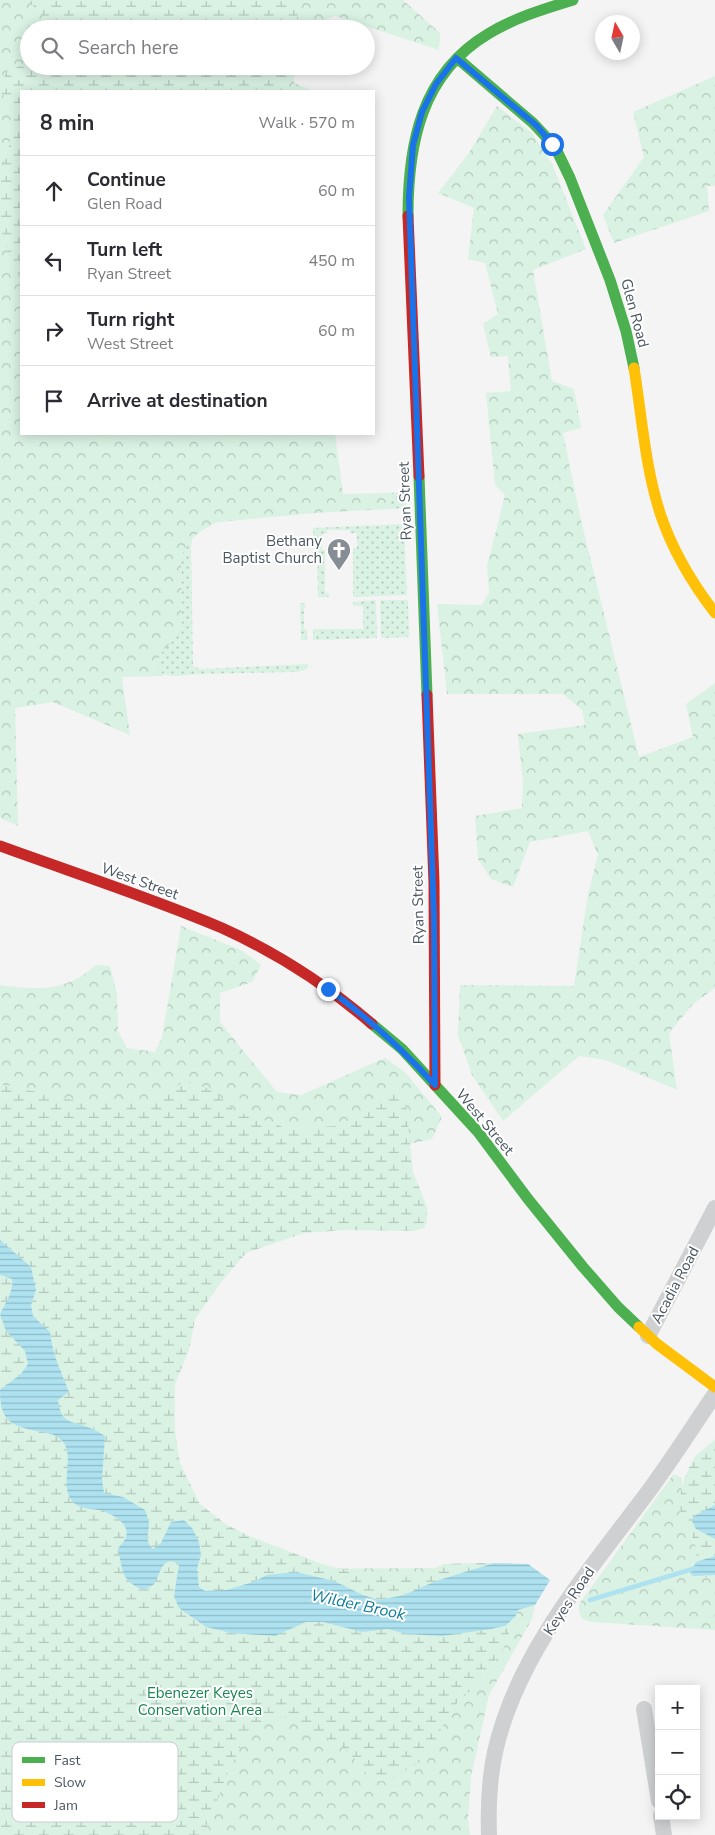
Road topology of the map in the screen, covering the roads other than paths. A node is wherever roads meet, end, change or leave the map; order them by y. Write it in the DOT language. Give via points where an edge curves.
graph roads {
  1 [pos="573,0"];
  2 [pos="456,58"];
  3 [pos="715,614"];
  4 [pos="0,846"];
  5 [pos="435,1085"];
  6 [pos="715,1208"];
  7 [pos="648,1336"];
  8 [pos="715,1387"];
  9 [pos="715,1394"];
  10 [pos="644,1710"];
  11 [pos="655,1777"];
  12 [pos="662,1820"];
  13 [pos="489,1835"];
  14 [pos="664,1835"];
  1 -- 2 [label="street, Ryan Street" via="500,26"];
  2 -- 3 [label="street, Glen Road" via="537,126 562,160 620,306 659,510 693,583"];
  2 -- 5 [label="street, Ryan Street" via="436,84 422,112 413,145 409,197 434,908"];
  4 -- 5 [label="street, West Street" via="179,911 262,949 350,1005 402,1049"];
  5 -- 7 [label="street, West Street" via="478,1132 583,1267"];
  6 -- 7 [label="street, Acadia Road"];
  7 -- 8 [label="street, West Street"];
  9 -- 13 [label="street, Keyes Road" via="563,1609 522,1676 503,1722 495,1753 489,1791"];
  10 -- 11 [label="street"];
  12 -- 14 [label="street"];
}
